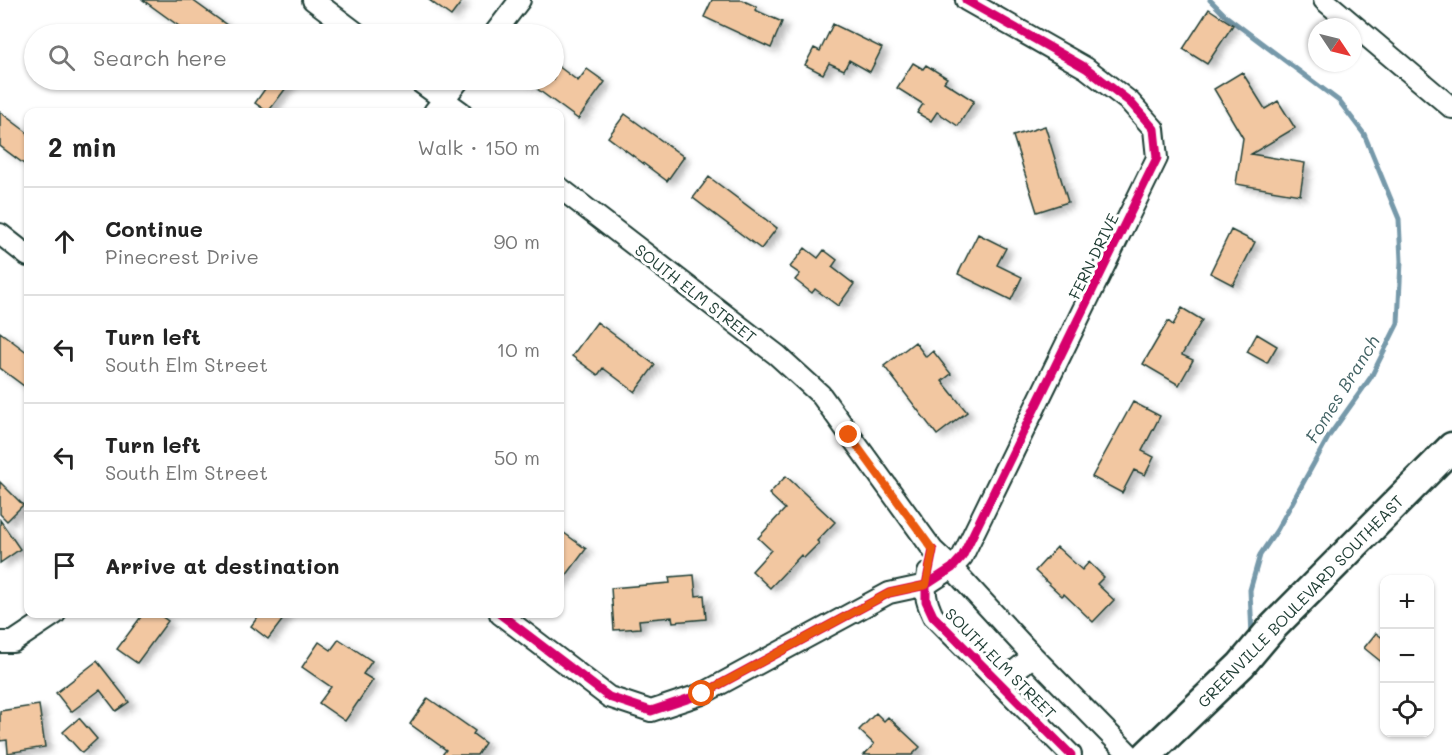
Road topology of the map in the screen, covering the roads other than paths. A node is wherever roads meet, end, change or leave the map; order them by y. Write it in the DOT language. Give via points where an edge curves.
graph roads {
  1 [pos="313,0"];
  2 [pos="520,0"];
  3 [pos="966,0"];
  4 [pos="1324,0"];
  5 [pos="345,24"];
  6 [pos="502,24"];
  7 [pos="425,90"];
  8 [pos="451,90"];
  9 [pos="439,106"];
  10 [pos="1452,108"];
  11 [pos="564,191"];
  12 [pos="0,234"];
  13 [pos="24,253"];
  14 [pos="1452,447"];
  15 [pos="933,550"];
  16 [pos="952,568"];
  17 [pos="926,585"];
  18 [pos="50,618"];
  19 [pos="505,618"];
  20 [pos="0,642"];
  21 [pos="1032,656"];
  22 [pos="1000,683"];
  23 [pos="1071,755"];
  24 [pos="1130,755"];
  25 [pos="1147,755"];
  1 -- 5 [label="street"];
  2 -- 6 [label="street"];
  3 -- 16 [label="street, FERN DRIVE" via="1086,68 1130,102 1154,129 1157,158 962,557"];
  4 -- 10 [label="street"];
  7 -- 9 [label="street"];
  8 -- 9 [label="street"];
  11 -- 15 [label="street, SOUTH ELM STREET" via="777,355 821,395"];
  12 -- 13 [label="street"];
  14 -- 25 [label="highway, GREENVILLE BOULEVARD SOUTHEAST" via="1273,627 1241,665"];
  15 -- 16 [label="street, SOUTH ELM STREET"];
  15 -- 17 [label="street, SOUTH ELM STREET"];
  16 -- 17 [label="street, FERN DRIVE"];
  16 -- 21 [label="street, SOUTH ELM STREET"];
  17 -- 19 [label="street" via="889,593 702,694 651,711 609,697"];
  17 -- 22 [label="street, SOUTH ELM STREET" via="933,616"];
  18 -- 20 [label="street" via="13,642"];
  21 -- 22 [label="street"];
  21 -- 24 [label="street, SOUTH ELM STREET"];
  22 -- 23 [label="street, SOUTH ELM STREET"];
}
